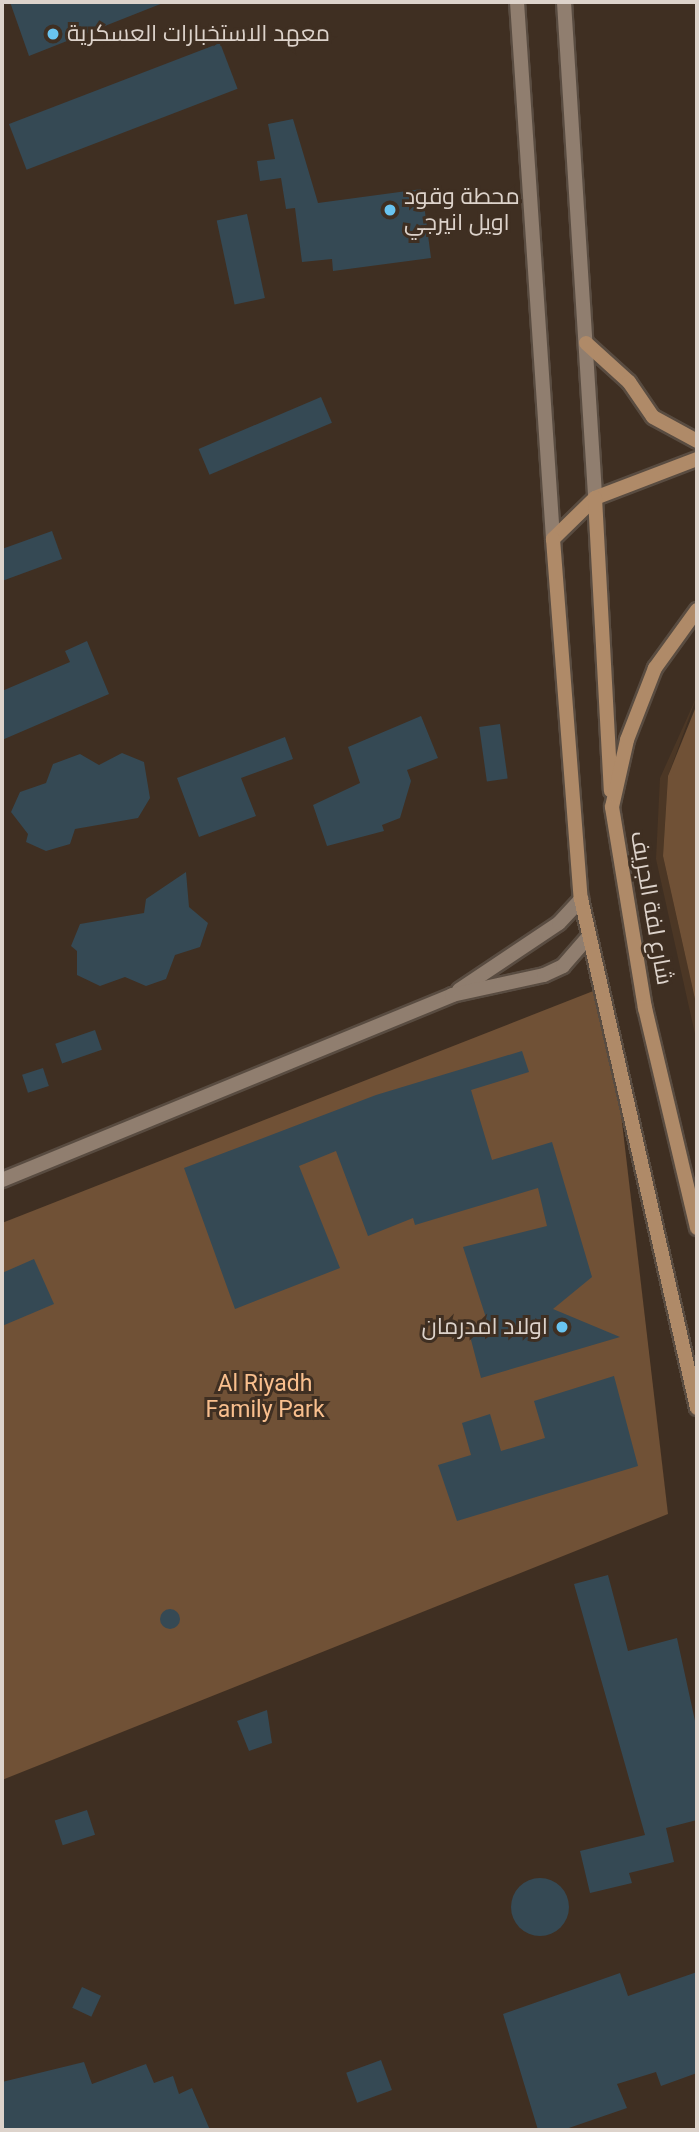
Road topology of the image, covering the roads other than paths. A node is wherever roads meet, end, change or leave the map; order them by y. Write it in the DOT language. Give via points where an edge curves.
graph roads {
  1 [pos="517,2"];
  2 [pos="564,2"];
  3 [pos="586,344"];
  4 [pos="697,441"];
  5 [pos="697,459"];
  6 [pos="595,498"];
  7 [pos="553,539"];
  8 [pos="697,610"];
  9 [pos="612,807"];
  10 [pos="581,899"];
  11 [pos="589,936"];
  12 [pos="452,995"];
  13 [pos="2,1180"];
  14 [pos="697,1228"];
  15 [pos="697,1409"];
  1 -- 7 [label="street"];
  2 -- 3 [label="street"];
  3 -- 4 [label="main road" via="629,382 653,417"];
  3 -- 6 [label="street"];
  5 -- 6 [label="main road"];
  6 -- 7 [label="main road"];
  6 -- 9 [label="main road"];
  7 -- 10 [label="main road"];
  8 -- 9 [label="main road, شارع لفة الجريف" via="655,668 627,740"];
  9 -- 14 [label="main road, شارع لفة الجريف" via="645,1008"];
  10 -- 11 [label="main road"];
  10 -- 12 [label="street" via="559,923"];
  11 -- 12 [label="street" via="562,966 544,975"];
  11 -- 15 [label="main road"];
  12 -- 13 [label="street"];
}
